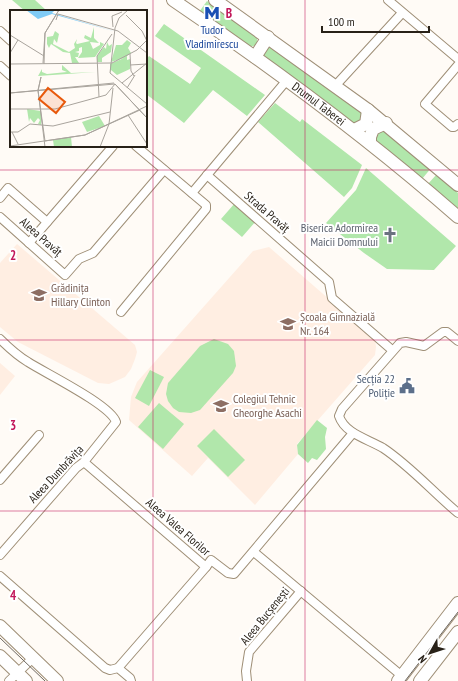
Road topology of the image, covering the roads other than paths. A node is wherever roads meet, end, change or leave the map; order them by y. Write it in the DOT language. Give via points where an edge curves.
graph roads {
  1 [pos="173,0"];
  2 [pos="215,0"];
  3 [pos="388,0"];
  4 [pos="402,13"];
  5 [pos="0,31"];
  6 [pos="268,37"];
  7 [pos="10,39"];
  8 [pos="255,56"];
  9 [pos="458,59"];
  10 [pos="458,64"];
  11 [pos="0,66"];
  12 [pos="10,75"];
  13 [pos="287,80"];
  14 [pos="336,85"];
  15 [pos="368,110"];
  16 [pos="386,123"];
  17 [pos="458,124"];
  18 [pos="354,130"];
  19 [pos="370,143"];
  20 [pos="112,147"];
  21 [pos="137,147"];
  22 [pos="164,170"];
  23 [pos="207,175"];
  24 [pos="458,185"];
  25 [pos="192,193"];
  26 [pos="0,198"];
  27 [pos="0,217"];
  28 [pos="458,217"];
  29 [pos="47,222"];
  30 [pos="29,243"];
  31 [pos="121,312"];
  32 [pos="0,339"];
  33 [pos="458,341"];
  34 [pos="392,350"];
  35 [pos="353,433"];
  36 [pos="39,435"];
  37 [pos="84,462"];
  38 [pos="0,480"];
  39 [pos="458,513"];
  40 [pos="254,552"];
  41 [pos="0,555"];
  42 [pos="206,567"];
  43 [pos="0,576"];
  44 [pos="301,591"];
  45 [pos="458,603"];
  46 [pos="0,626"];
  47 [pos="456,639"];
  48 [pos="0,656"];
  49 [pos="33,658"];
  50 [pos="118,668"];
  51 [pos="18,679"];
  52 [pos="400,679"];
  53 [pos="57,681"];
  54 [pos="131,681"];
  55 [pos="247,681"];
  56 [pos="420,681"];
  1 -- 8 [label="main road, Drumul Taberei"];
  2 -- 6 [label="main road, Drumul Taberei"];
  3 -- 4 [label="street"];
  4 -- 9 [label="street"];
  4 -- 14 [label="street"];
  5 -- 7 [label="street"];
  6 -- 8 [label="main road"];
  6 -- 14 [label="main road, Drumul Taberei"];
  8 -- 13 [label="main road, Drumul Taberei"];
  10 -- 17 [label="street" via="426,104 452,127"];
  11 -- 12 [label="street"];
  13 -- 18 [label="main road, Drumul Taberei"];
  13 -- 23 [label="street"];
  14 -- 15 [label="main road, Drumul Taberei"];
  15 -- 16 [label="main road, Drumul Taberei"];
  15 -- 18 [label="main road" via="366,124"];
  16 -- 19 [label="main road" via="373,129"];
  16 -- 24 [label="main road, Drumul Taberei"];
  18 -- 19 [label="main road, Drumul Taberei"];
  19 -- 28 [label="main road, Drumul Taberei"];
  20 -- 29 [label="street"];
  21 -- 22 [label="street"];
  22 -- 25 [label="street"];
  22 -- 30 [label="street, Aleea Pravăț" via="93,253 79,259 65,275"];
  23 -- 25 [label="street"];
  23 -- 34 [label="street, Strada Pravăț" via="329,282 332,298"];
  25 -- 31 [label="street" via="206,205 206,209"];
  26 -- 29 [label="street, Aleea Pravăț" via="8,188"];
  27 -- 30 [label="street, Aleea Pravăț"];
  29 -- 30 [label="street"];
  32 -- 37 [label="street, Aleea Dumbrăvița" via="28,362 87,397 115,419 116,425"];
  33 -- 34 [label="street" via="447,332 443,332 424,346 404,342"];
  34 -- 35 [label="street" via="340,413 341,420"];
  35 -- 39 [label="street" via="390,453"];
  35 -- 40 [label="street, Aleea Valea Florilor"];
  36 -- 38 [label="street"];
  37 -- 41 [label="street, Aleea Dumbrăvița"];
  37 -- 42 [label="street, Aleea Valea Florilor"];
  40 -- 42 [label="street, Aleea Valea Florilor" via="234,574 228,573 211,560"];
  40 -- 44 [label="street"];
  42 -- 50 [label="street"];
  43 -- 50 [label="street" via="105,668"];
  44 -- 52 [label="street"];
  44 -- 55 [label="street, Aleea Bucșenești" via="248,652"];
  45 -- 52 [label="main road"];
  46 -- 49 [label="main road"];
  47 -- 56 [label="main road"];
  48 -- 51 [label="main road"];
  49 -- 51 [label="street"];
  49 -- 53 [label="main road"];
  50 -- 54 [label="street"];
}
